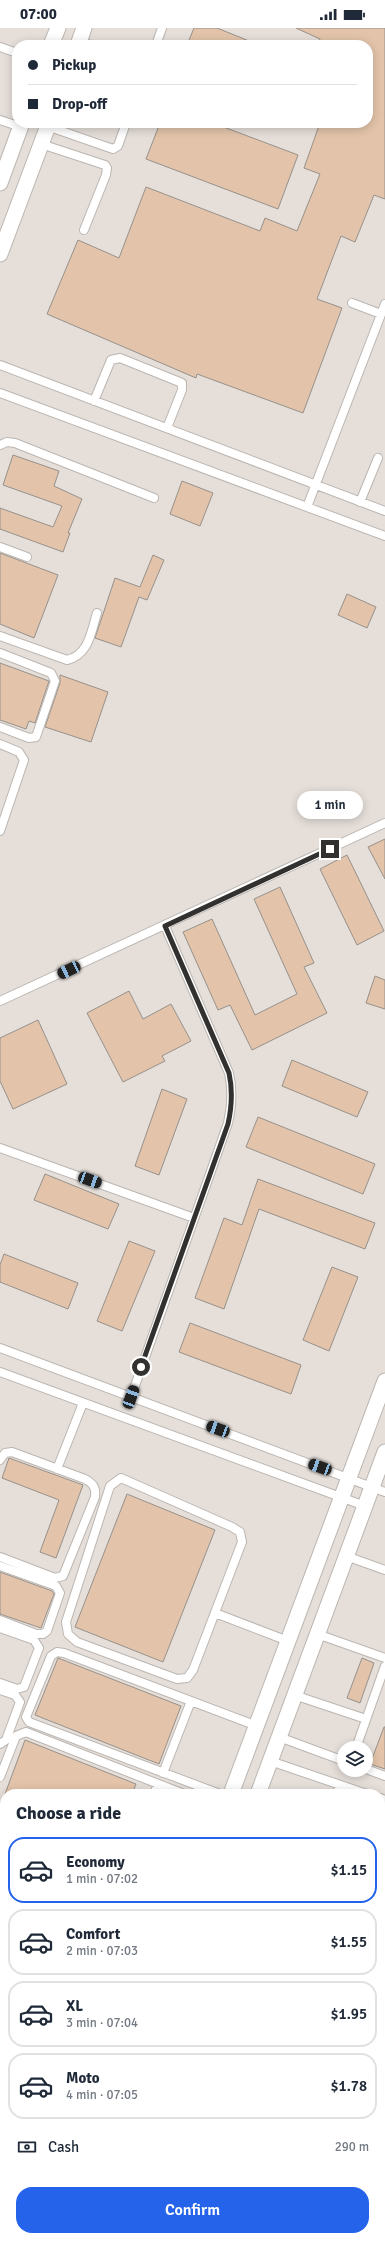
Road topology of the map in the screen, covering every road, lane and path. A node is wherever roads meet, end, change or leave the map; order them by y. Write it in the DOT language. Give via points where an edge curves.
graph roads {
  1 [pos="58,28"];
  2 [pos="162,28"];
  3 [pos="53,40"];
  4 [pos="158,40"];
  5 [pos="0,47"];
  6 [pos="12,51"];
  7 [pos="0,120"];
  8 [pos="12,123"];
  9 [pos="21,128"];
  10 [pos="47,128"];
  11 [pos="56,128"];
  12 [pos="124,128"];
  13 [pos="41,144"];
  14 [pos="0,183"];
  15 [pos="84,230"];
  16 [pos="0,254"];
  17 [pos="352,303"];
  18 [pos="385,304"];
  19 [pos="381,314"];
  20 [pos="0,365"];
  21 [pos="0,393"];
  22 [pos="94,401"];
  23 [pos="167,428"];
  24 [pos="0,445"];
  25 [pos="378,458"];
  26 [pos="315,485"];
  27 [pos="154,498"];
  28 [pos="360,502"];
  29 [pos="307,507"];
  30 [pos="385,511"];
  31 [pos="385,536"];
  32 [pos="0,547"];
  33 [pos="27,557"];
  34 [pos="97,613"];
  35 [pos="0,636"];
  36 [pos="0,653"];
  37 [pos="0,727"];
  38 [pos="0,744"];
  39 [pos="385,823"];
  40 [pos="0,831"];
  41 [pos="165,926"];
  42 [pos="0,1001"];
  43 [pos="0,1148"];
  44 [pos="194,1218"];
  45 [pos="0,1348"];
  46 [pos="0,1372"];
  47 [pos="385,1381"];
  48 [pos="131,1397"];
  49 [pos="83,1403"];
  50 [pos="385,1452"];
  51 [pos="0,1460"];
  52 [pos="57,1469"];
  53 [pos="349,1478"];
  54 [pos="379,1489"];
  55 [pos="342,1497"];
  56 [pos="365,1506"];
  57 [pos="346,1556"];
  58 [pos="0,1557"];
  59 [pos="0,1566"];
  60 [pos="385,1570"];
  61 [pos="215,1613"];
  62 [pos="0,1620"];
  63 [pos="0,1628"];
  64 [pos="317,1634"];
  65 [pos="288,1641"];
  66 [pos="385,1658"];
  67 [pos="385,1666"];
  68 [pos="0,1683"];
  69 [pos="0,1690"];
  70 [pos="294,1695"];
  71 [pos="191,1701"];
  72 [pos="366,1719"];
  73 [pos="257,1726"];
  74 [pos="279,1737"];
  75 [pos="358,1741"];
  76 [pos="0,1744"];
  77 [pos="337,1758"];
  78 [pos="270,1761"];
  79 [pos="373,1772"];
  80 [pos="163,1773"];
  81 [pos="0,1776"];
  82 [pos="385,1776"];
  83 [pos="158,1784"];
  84 [pos="340,1785"];
  85 [pos="156,1789"];
  86 [pos="171,1789"];
  87 [pos="206,1789"];
  88 [pos="234,1789"];
  89 [pos="260,1789"];
  90 [pos="339,1789"];
  91 [pos="352,1789"];
  1 -- 3 [label="street"];
  2 -- 4 [label="lane"];
  5 -- 6 [label="lane"];
  7 -- 8 [label="lane"];
  9 -- 14 [label="street"];
  10 -- 13 [label="street"];
  11 -- 12 [label="lane" via="113,149 118,146"];
  13 -- 15 [label="lane" via="107,168 108,172"];
  13 -- 16 [label="street"];
  17 -- 19 [label="lane"];
  18 -- 19 [label="lane"];
  19 -- 26 [label="lane"];
  20 -- 22 [label="lane"];
  21 -- 29 [label="lane"];
  22 -- 23 [label="lane"];
  22 -- 23 [label="lane" via="111,360 120,358 182,383 182,390"];
  23 -- 26 [label="lane"];
  24 -- 27 [label="lane" via="7,442 15,443"];
  25 -- 28 [label="lane"];
  26 -- 28 [label="lane"];
  26 -- 29 [label="lane"];
  28 -- 30 [label="lane"];
  29 -- 31 [label="lane"];
  32 -- 33 [label="lane"];
  34 -- 35 [label="lane" via="84,650 77,658 67,660"];
  36 -- 37 [label="lane" via="51,673 55,681 36,737 28,738"];
  38 -- 40 [label="lane" via="19,752 24,760"];
  39 -- 41 [label="lane"];
  41 -- 42 [label="lane"];
  41 -- 44 [label="lane" via="229,1073 232,1090 228,1124"];
  43 -- 44 [label="lane"];
  44 -- 48 [label="lane"];
  45 -- 48 [label="lane"];
  46 -- 49 [label="lane"];
  47 -- 53 [label="street"];
  48 -- 53 [label="lane"];
  49 -- 52 [label="lane"];
  49 -- 55 [label="lane"];
  50 -- 54 [label="street"];
  51 -- 52 [label="lane" via="5,1453 12,1452"];
  52 -- 58 [label="lane" via="92,1483 96,1490 65,1574 55,1578"];
  53 -- 54 [label="lane"];
  53 -- 55 [label="street"];
  54 -- 56 [label="street"];
  55 -- 56 [label="lane"];
  55 -- 65 [label="street"];
  56 -- 57 [label="street"];
  57 -- 60 [label="lane"];
  57 -- 64 [label="street"];
  59 -- 62 [label="lane" via="56,1586 60,1593 47,1630 43,1634 36,1634"];
  61 -- 61 [label="lane" via="242,1542 240,1532 121,1478 110,1486 66,1622 68,1634 77,1642 182,1679 187,1678 193,1670"];
  61 -- 65 [label="lane"];
  63 -- 68 [label="lane" via="34,1640 39,1648 24,1687 17,1689"];
  64 -- 66 [label="lane"];
  64 -- 70 [label="street"];
  65 -- 73 [label="street"];
  67 -- 72 [label="lane"];
  69 -- 76 [label="lane" via="15,1695 20,1702 6,1740"];
  70 -- 72 [label="lane"];
  70 -- 74 [label="street"];
  71 -- 73 [label="lane"];
  71 -- 80 [label="lane"];
  71 -- 80 [label="lane" via="57,1652 51,1656 26,1717 34,1725"];
  72 -- 75 [label="lane"];
  73 -- 88 [label="street"];
  74 -- 77 [label="lane"];
  74 -- 78 [label="street"];
  78 -- 84 [label="lane"];
  78 -- 89 [label="street"];
  79 -- 82 [label="lane"];
  80 -- 87 [label="lane"];
  81 -- 83 [label="lane" via="16,1736 26,1732"];
  83 -- 85 [label="lane"];
  83 -- 86 [label="lane"];
  84 -- 90 [label="lane"];
  84 -- 91 [label="lane"];
}
